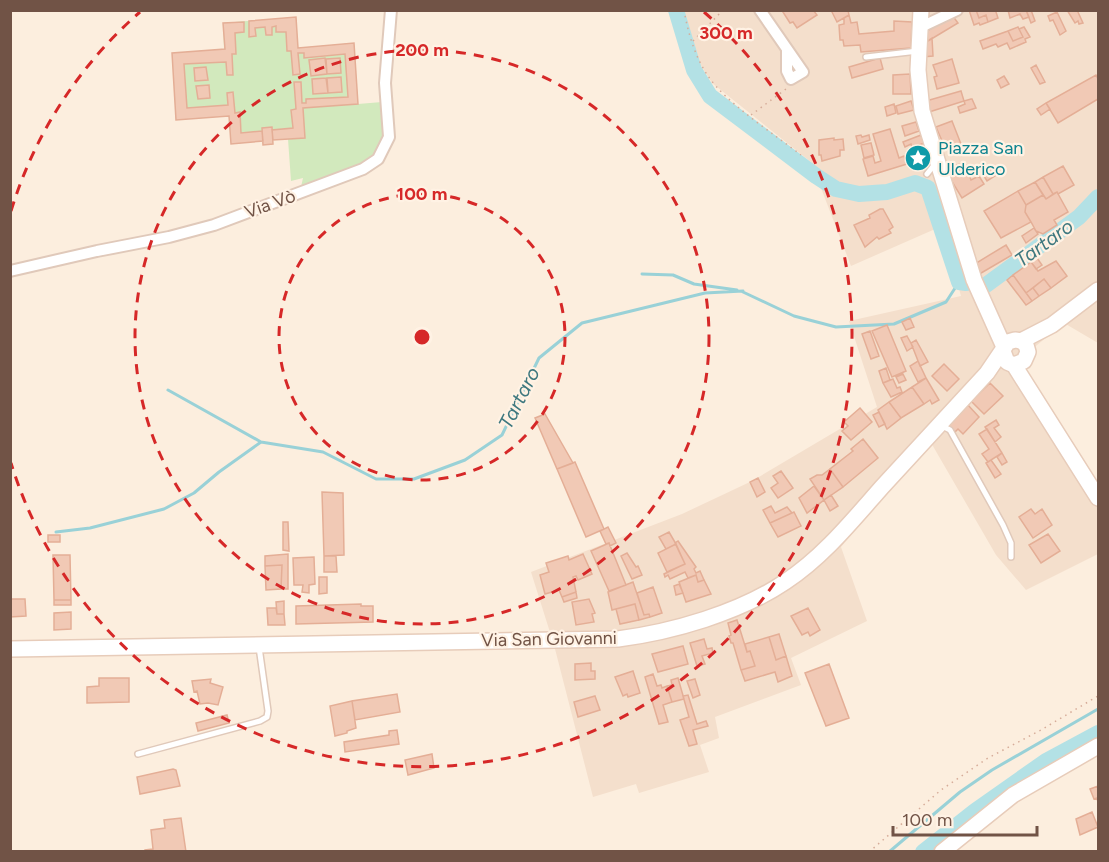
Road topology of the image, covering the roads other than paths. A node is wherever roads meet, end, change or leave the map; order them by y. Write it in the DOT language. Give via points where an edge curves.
graph roads {
  1 [pos="391,10"];
  2 [pos="760,10"];
  3 [pos="921,10"];
  4 [pos="957,10"];
  5 [pos="921,27"];
  6 [pos="918,51"];
  7 [pos="866,57"];
  8 [pos="791,79"];
  9 [pos="937,160"];
  10 [pos="927,174"];
  11 [pos="10,271"];
  12 [pos="1098,290"];
  13 [pos="1015,352"];
  14 [pos="939,425"];
  15 [pos="1098,498"];
  16 [pos="1011,557"];
  17 [pos="258,644"];
  18 [pos="10,649"];
  19 [pos="1098,746"];
  20 [pos="138,754"];
  21 [pos="942,852"];
  1 -- 11 [label="street, Via Vò" via="385,83 389,137 378,159 363,169 214,225"];
  2 -- 8 [label="street" via="787,50"];
  3 -- 5 [label="main road"];
  4 -- 5 [label="street"];
  5 -- 6 [label="main road"];
  6 -- 7 [label="lane"];
  6 -- 9 [label="main road" via="921,100"];
  9 -- 10 [label="lane"];
  9 -- 13 [label="main road" via="974,280"];
  12 -- 13 [label="main road, Via San Giovanni"];
  13 -- 14 [label="main road, Via San Giovanni" via="987,374"];
  13 -- 15 [label="main road" via="1037,399"];
  14 -- 16 [label="lane" via="950,430 1003,525 1011,543"];
  14 -- 17 [label="main road, Via San Giovanni" via="812,561 784,583 749,602 692,622 618,639"];
  17 -- 18 [label="main road, Via San Giovanni"];
  17 -- 20 [label="lane" via="267,717"];
  19 -- 21 [label="main road" via="1013,795"];
}
